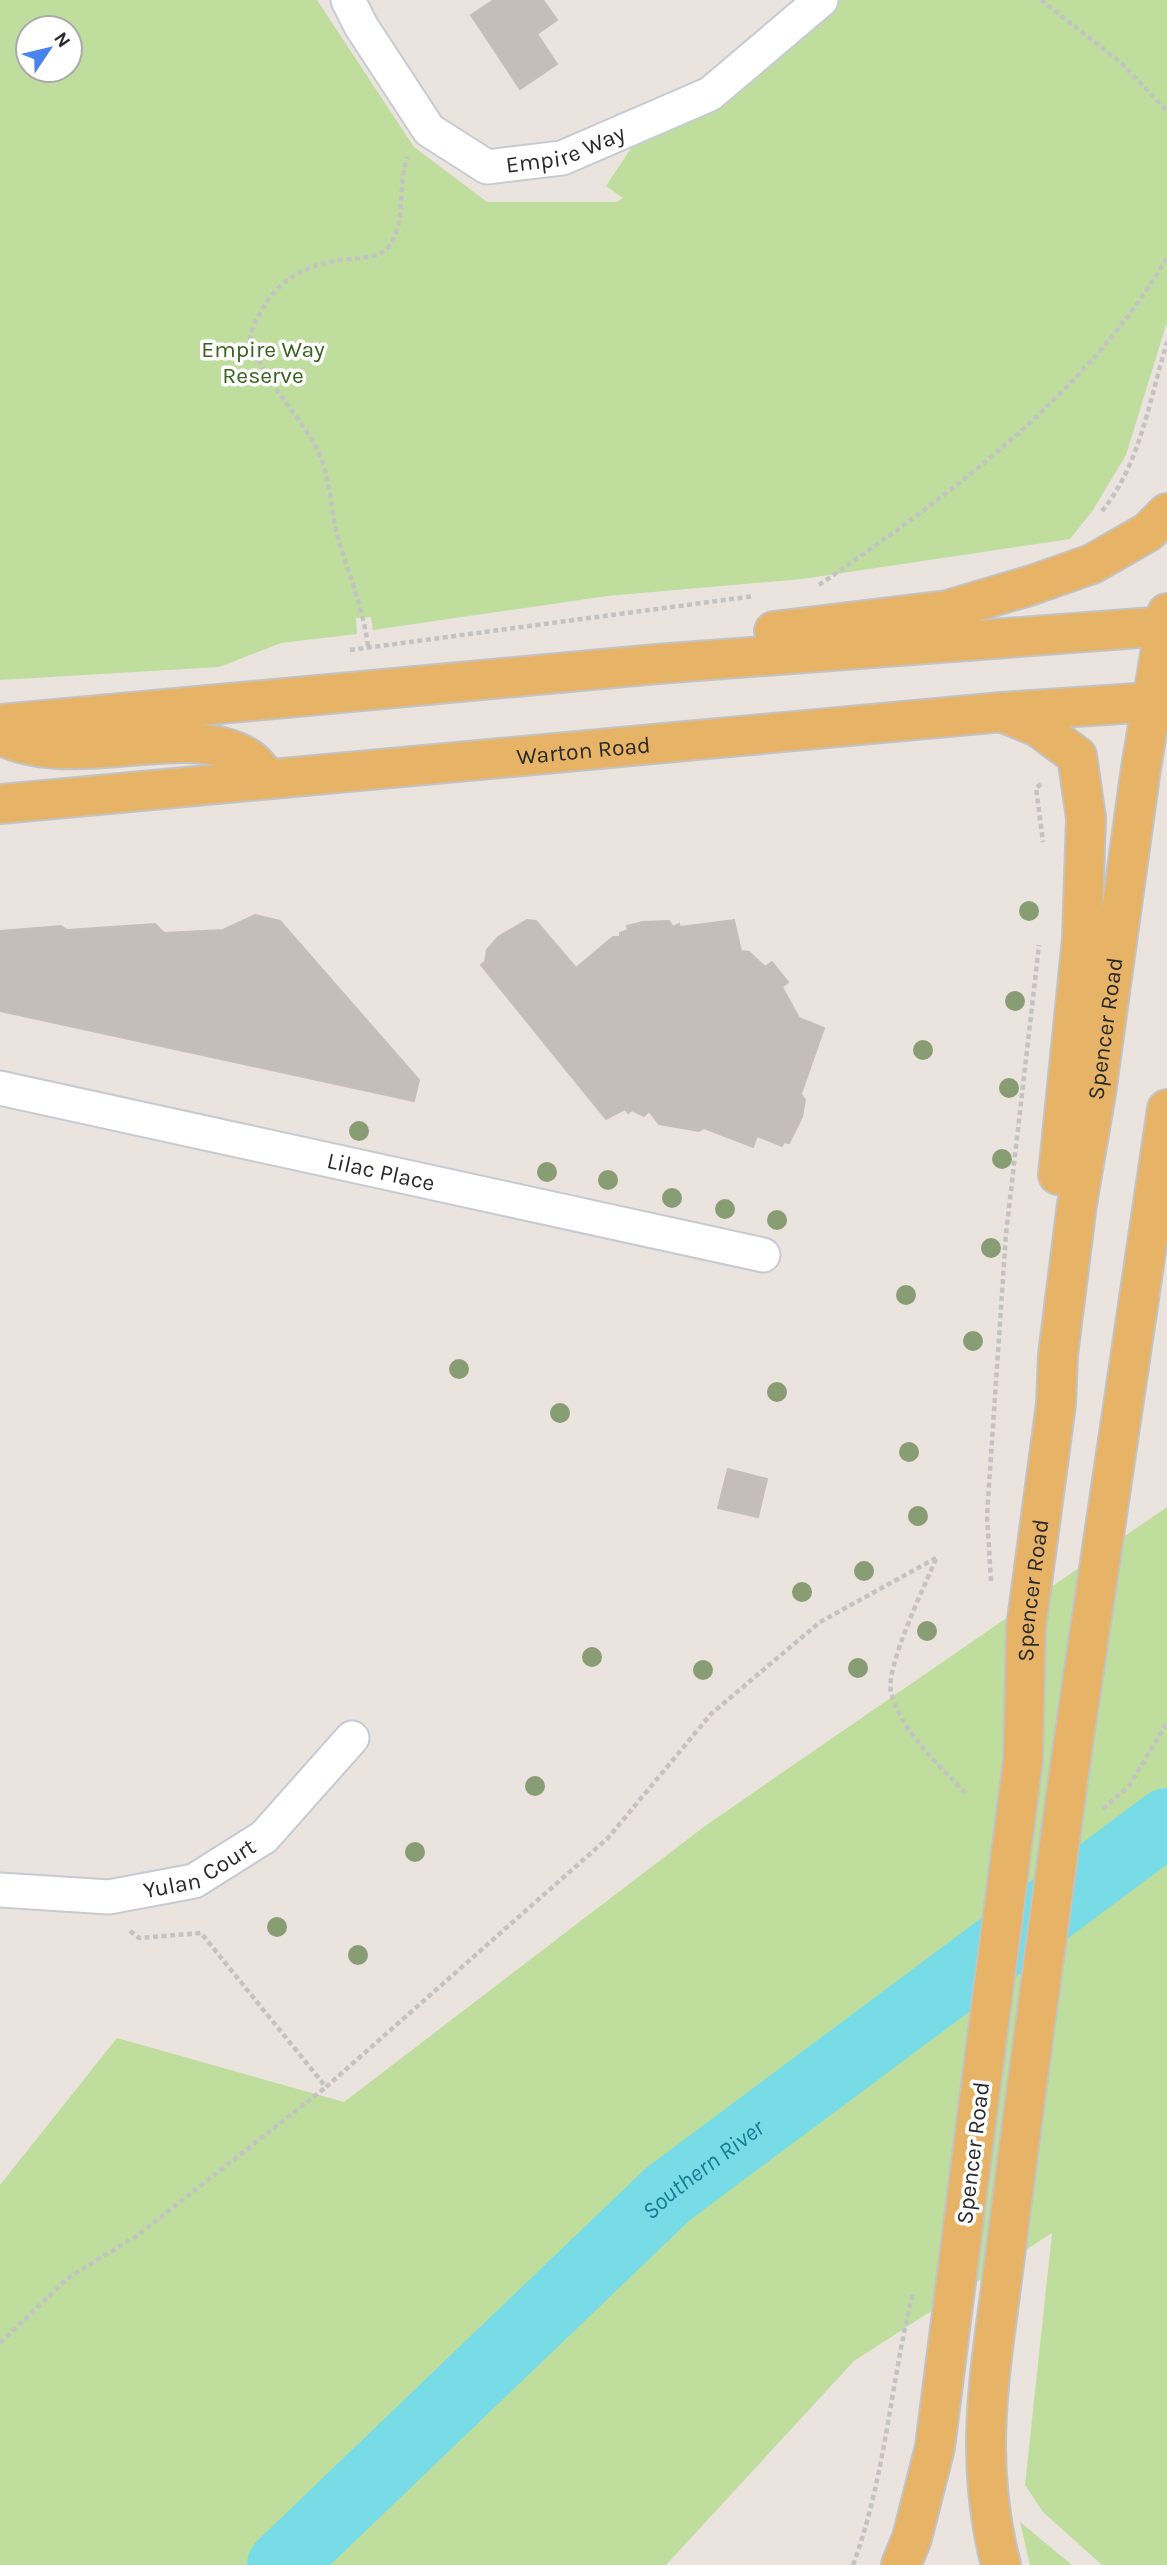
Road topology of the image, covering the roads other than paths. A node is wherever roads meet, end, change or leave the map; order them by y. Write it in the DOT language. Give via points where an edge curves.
graph roads {
  1 [pos="348,0"];
  2 [pos="821,0"];
  3 [pos="1167,513"];
  4 [pos="1166,622"];
  5 [pos="657,664"];
  6 [pos="1160,702"];
  7 [pos="1002,712"];
  8 [pos="0,724"];
  9 [pos="0,735"];
  10 [pos="266,778"];
  11 [pos="0,804"];
  12 [pos="0,1088"];
  13 [pos="1167,1109"];
  14 [pos="763,1255"];
  15 [pos="1058,1355"];
  16 [pos="352,1738"];
  17 [pos="0,1891"];
  18 [pos="901,2565"];
  19 [pos="1000,2565"];
  1 -- 2 [label="street, Empire Way" via="429,130 487,167 562,158 710,94"];
  3 -- 5 [label="main road" via="1148,532 1092,564 960,607 780,629"];
  4 -- 5 [label="main road"];
  4 -- 6 [label="main road, Spencer Road"];
  5 -- 8 [label="main road"];
  6 -- 7 [label="main road, Warton Road"];
  6 -- 15 [label="main road, Spencer Road" via="1077,1204"];
  7 -- 10 [label="main road, Warton Road"];
  7 -- 15 [label="main road" via="1038,727 1076,756 1086,818 1082,939 1048,1271"];
  9 -- 10 [label="main road" via="19,745 85,751 194,743 223,747 249,758"];
  10 -- 11 [label="main road, Warton Road"];
  12 -- 14 [label="street, Lilac Place"];
  13 -- 19 [label="main road, Spencer Road, bridge" via="1070,1765 987,2391 983,2458"];
  15 -- 18 [label="main road, Spencer Road, bridge" via="1056,1404 1026,1628 1023,1760 935,2447"];
  16 -- 17 [label="street, Yulan Court" via="264,1837 194,1881 109,1897"];
}
